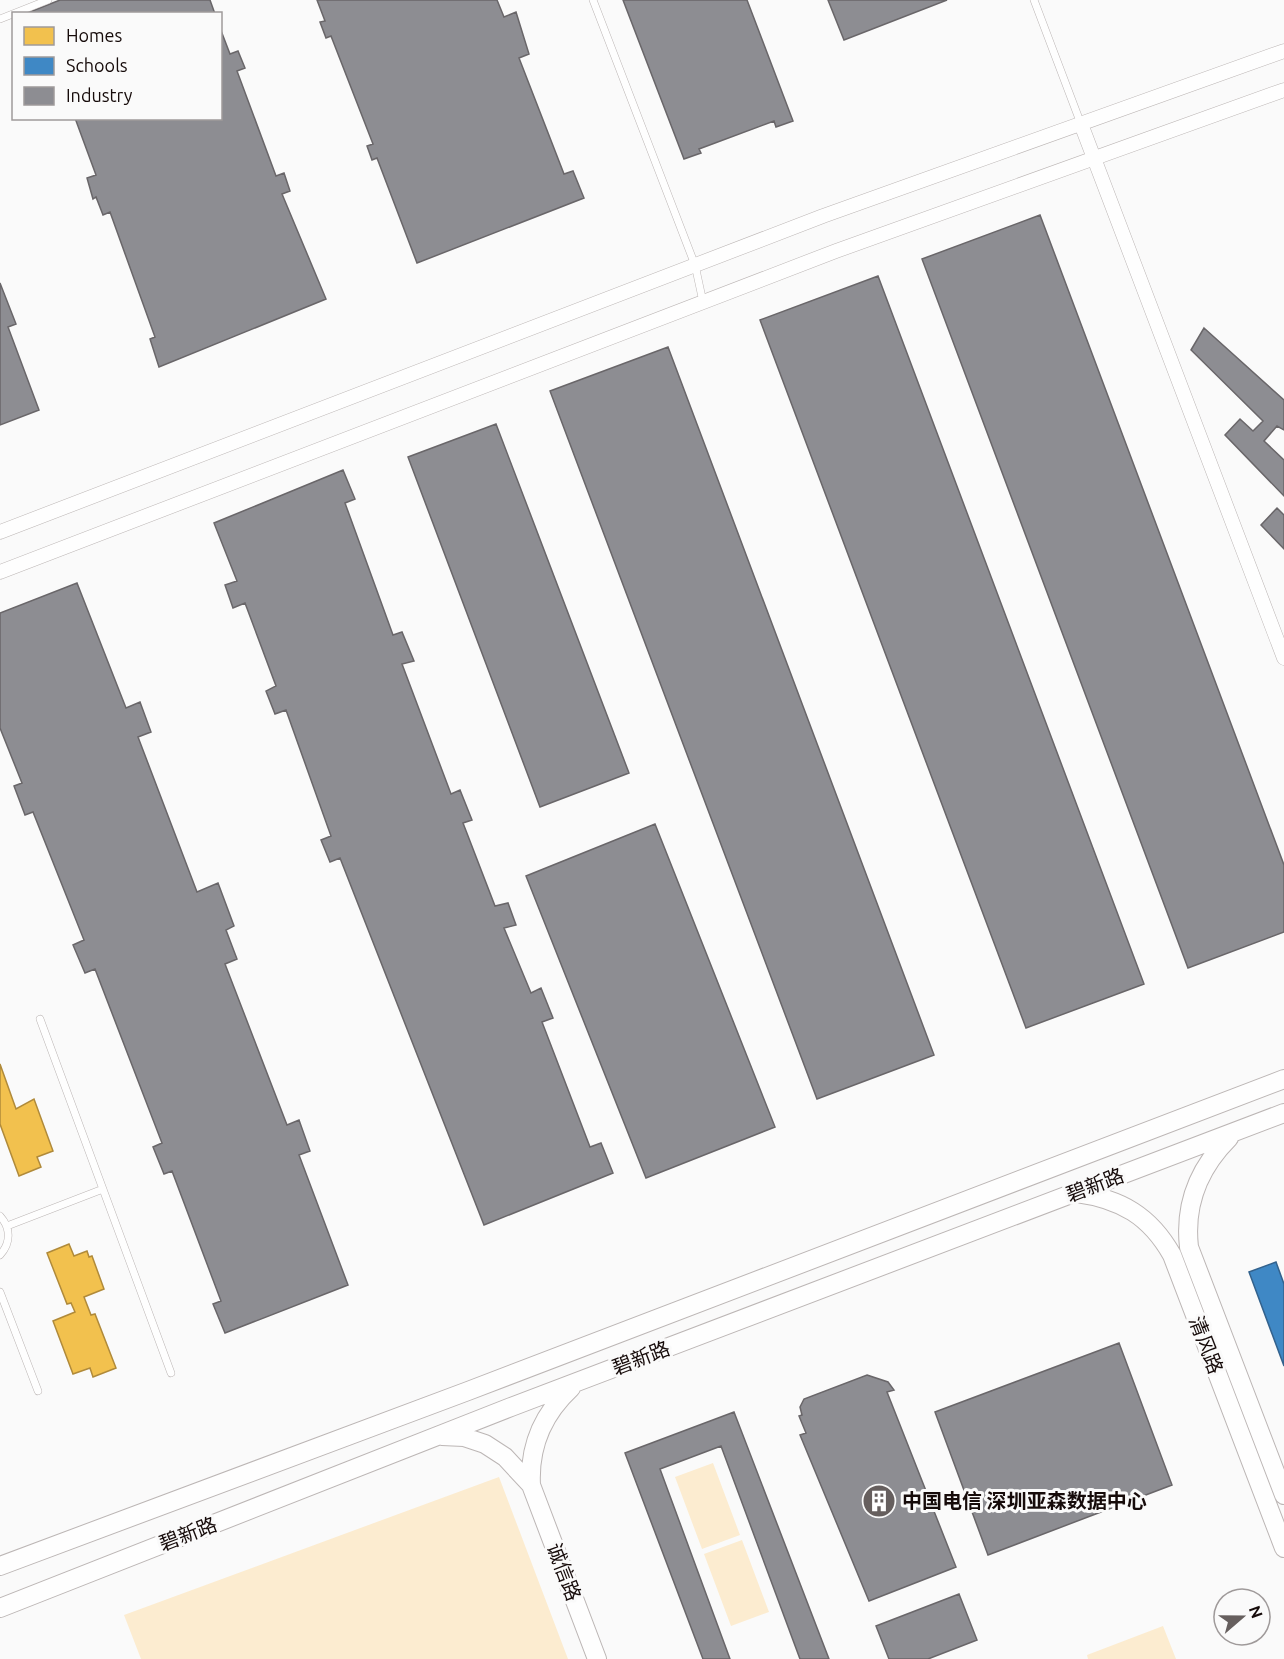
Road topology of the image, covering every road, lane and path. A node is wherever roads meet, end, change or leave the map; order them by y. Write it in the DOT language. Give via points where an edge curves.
graph roads {
  1 [pos="48,0"];
  2 [pos="594,0"];
  3 [pos="1034,0"];
  4 [pos="16,12"];
  5 [pos="1284,51"];
  6 [pos="1284,90"];
  7 [pos="1081,124"];
  8 [pos="1095,158"];
  9 [pos="695,265"];
  10 [pos="703,302"];
  11 [pos="0,532"];
  12 [pos="0,572"];
  13 [pos="1284,658"];
  14 [pos="40,1019"];
  15 [pos="1284,1079"];
  16 [pos="1284,1113"];
  17 [pos="1235,1132"];
  18 [pos="103,1189"];
  19 [pos="1075,1193"];
  20 [pos="0,1216"];
  21 [pos="7,1226"];
  22 [pos="0,1255"];
  23 [pos="0,1292"];
  24 [pos="171,1373"];
  25 [pos="577,1382"];
  26 [pos="38,1391"];
  27 [pos="437,1436"];
  28 [pos="531,1485"];
  29 [pos="1284,1496"];
  30 [pos="1284,1548"];
  31 [pos="0,1566"];
  32 [pos="0,1608"];
  33 [pos="597,1659"];
  1 -- 4 [label="lane"];
  2 -- 9 [label="lane"];
  3 -- 7 [label="lane"];
  5 -- 7 [label="street"];
  6 -- 8 [label="street"];
  7 -- 8 [label="street"];
  7 -- 9 [label="street"];
  8 -- 10 [label="street"];
  8 -- 13 [label="street"];
  9 -- 10 [label="lane"];
  9 -- 11 [label="street"];
  10 -- 12 [label="street"];
  14 -- 18 [label="lane"];
  15 -- 31 [label="main road, 碧新路"];
  16 -- 17 [label="main road, 碧新路"];
  17 -- 19 [label="main road, 碧新路"];
  17 -- 29 [label="main road, 清风路" via="1211,1156 1197,1179 1188,1215 1189,1246"];
  18 -- 21 [label="lane"];
  18 -- 24 [label="lane"];
  19 -- 25 [label="main road, 碧新路"];
  19 -- 30 [label="main road, 清风路" via="1124,1205 1161,1235"];
  20 -- 21 [label="lane"];
  21 -- 22 [label="lane" via="7,1244"];
  23 -- 26 [label="lane"];
  25 -- 27 [label="main road, 碧新路"];
  25 -- 28 [label="main road, 诚信路" via="558,1400 545,1421 530,1465"];
  27 -- 28 [label="main road, 诚信路" via="464,1437 485,1444 505,1457"];
  27 -- 32 [label="main road, 碧新路"];
  28 -- 33 [label="main road, 诚信路"];
}
